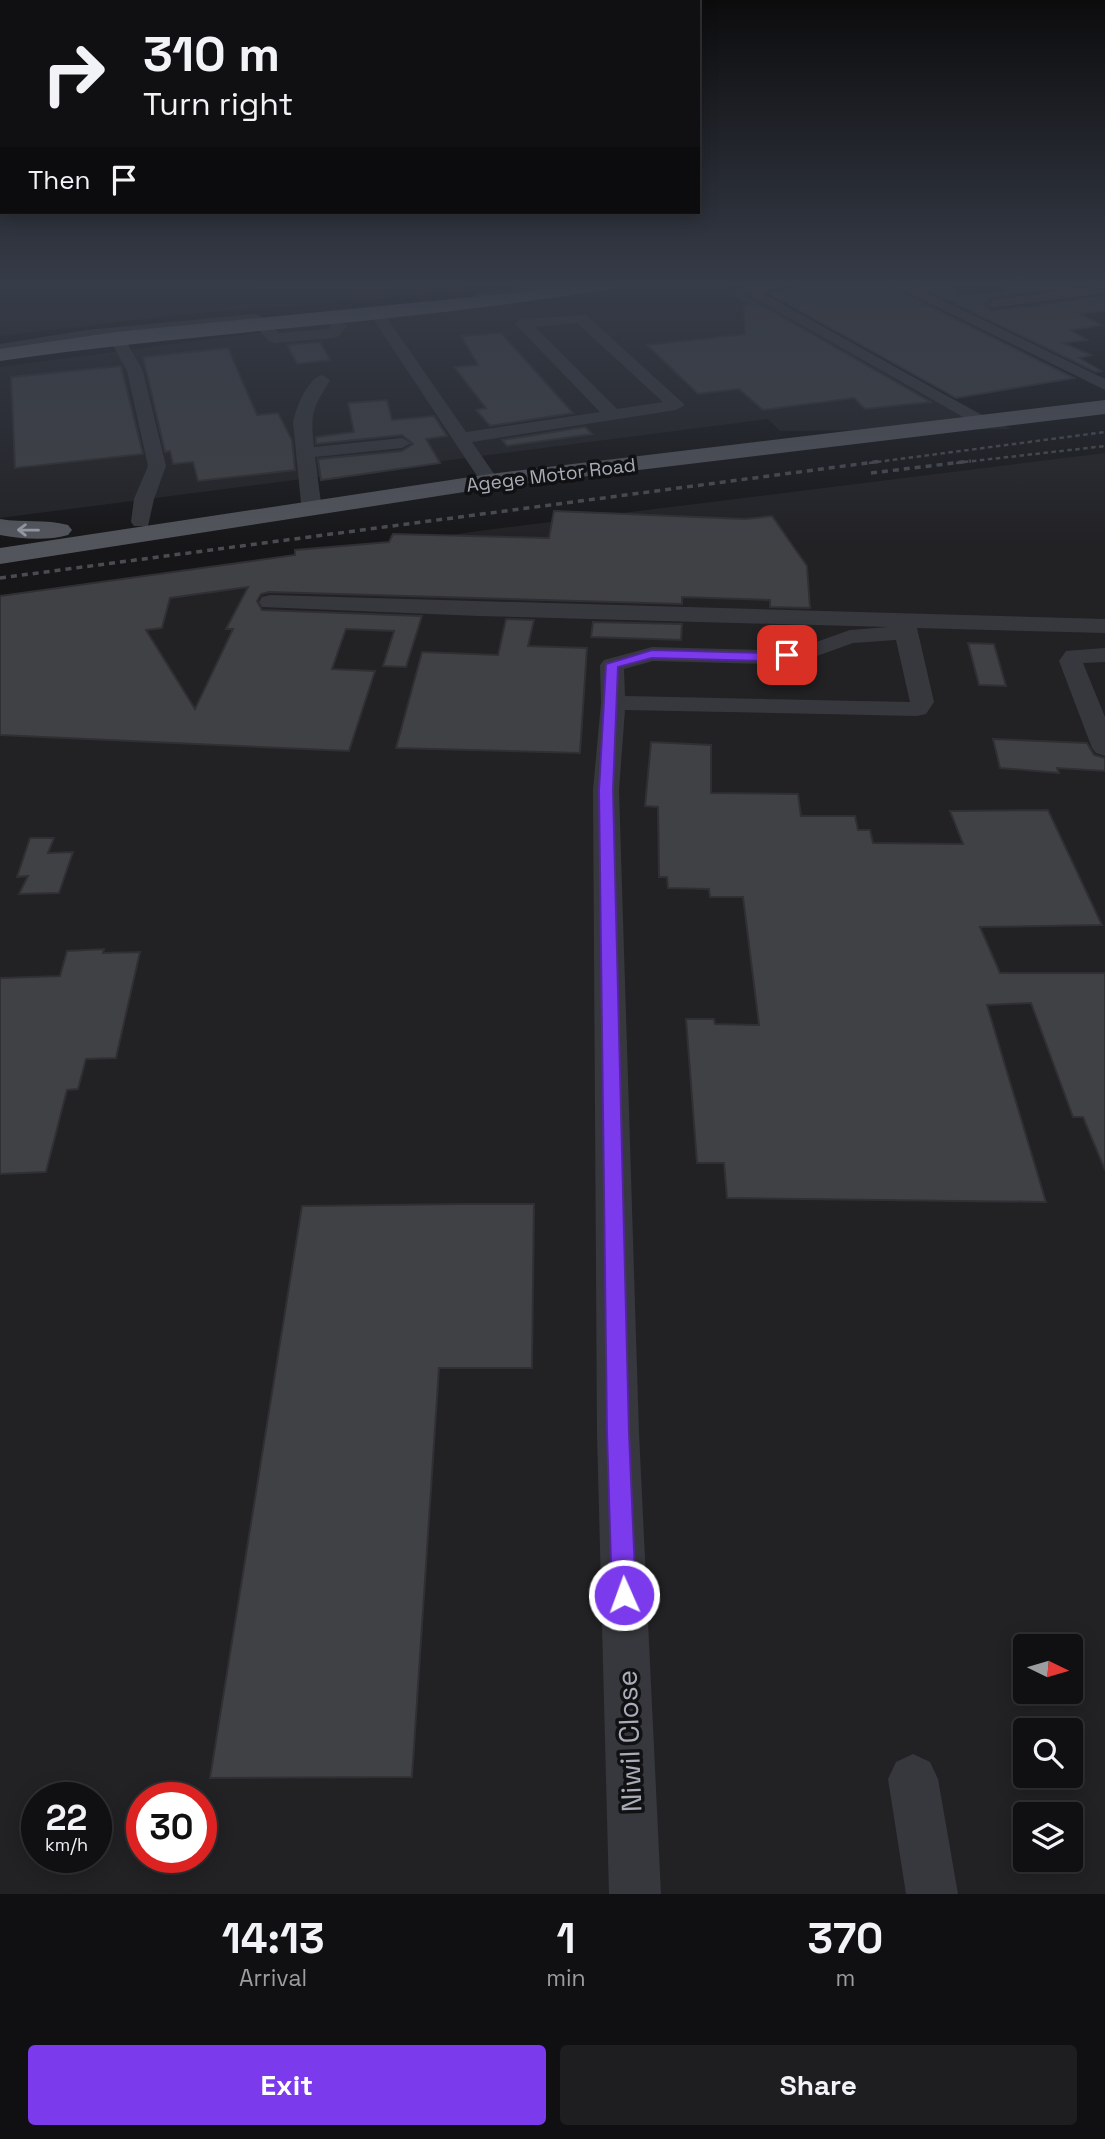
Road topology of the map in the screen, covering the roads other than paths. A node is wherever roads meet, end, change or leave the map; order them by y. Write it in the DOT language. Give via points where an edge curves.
graph roads {
  1 [pos="135,370"];
  2 [pos="416,370"];
  3 [pos="569,370"];
  4 [pos="639,370"];
  5 [pos="892,370"];
  6 [pos="1076,370"];
  7 [pos="322,380"];
  8 [pos="1105,385"];
  9 [pos="1105,407"];
  10 [pos="613,415"];
  11 [pos="985,422"];
  12 [pos="462,438"];
  13 [pos="402,443"];
  14 [pos="305,453"];
  15 [pos="490,481"];
  16 [pos="364,499"];
  17 [pos="311,503"];
  18 [pos="141,522"];
  19 [pos="0,527"];
  20 [pos="0,556"];
  21 [pos="270,603"];
  22 [pos="906,626"];
  23 [pos="1105,626"];
  24 [pos="1105,655"];
  25 [pos="612,703"];
  26 [pos="1105,747"];
  27 [pos="913,1779"];
  28 [pos="635,1894"];
  29 [pos="932,1894"];
  1 -- 18 [label="street" via="157,466"];
  2 -- 12 [label="street"];
  3 -- 10 [label="street"];
  4 -- 10 [label="street" via="676,405"];
  5 -- 11 [label="street"];
  6 -- 8 [label="street"];
  7 -- 14 [label="street" via="303,415"];
  9 -- 11 [label="main road, Agege Motor Road"];
  10 -- 12 [label="street"];
  11 -- 15 [label="main road, Agege Motor Road"];
  12 -- 15 [label="street"];
  13 -- 14 [label="street"];
  14 -- 17 [label="street"];
  15 -- 16 [label="main road, Agege Motor Road"];
  16 -- 17 [label="main road"];
  16 -- 20 [label="main road, Agege Motor Road"];
  17 -- 18 [label="main road"];
  18 -- 19 [label="main road, one-way" via="56,530"];
  21 -- 22 [label="street"];
  22 -- 23 [label="street"];
  22 -- 25 [label="street, Niwil Close" via="850,637 806,653 768,657 652,654 612,664"];
  22 -- 25 [label="street" via="922,702 917,709"];
  24 -- 26 [label="street" via="1074,656 1071,661"];
  25 -- 28 [label="street, Niwil Close" via="606,790 618,1433"];
  27 -- 29 [label="street"];
}
